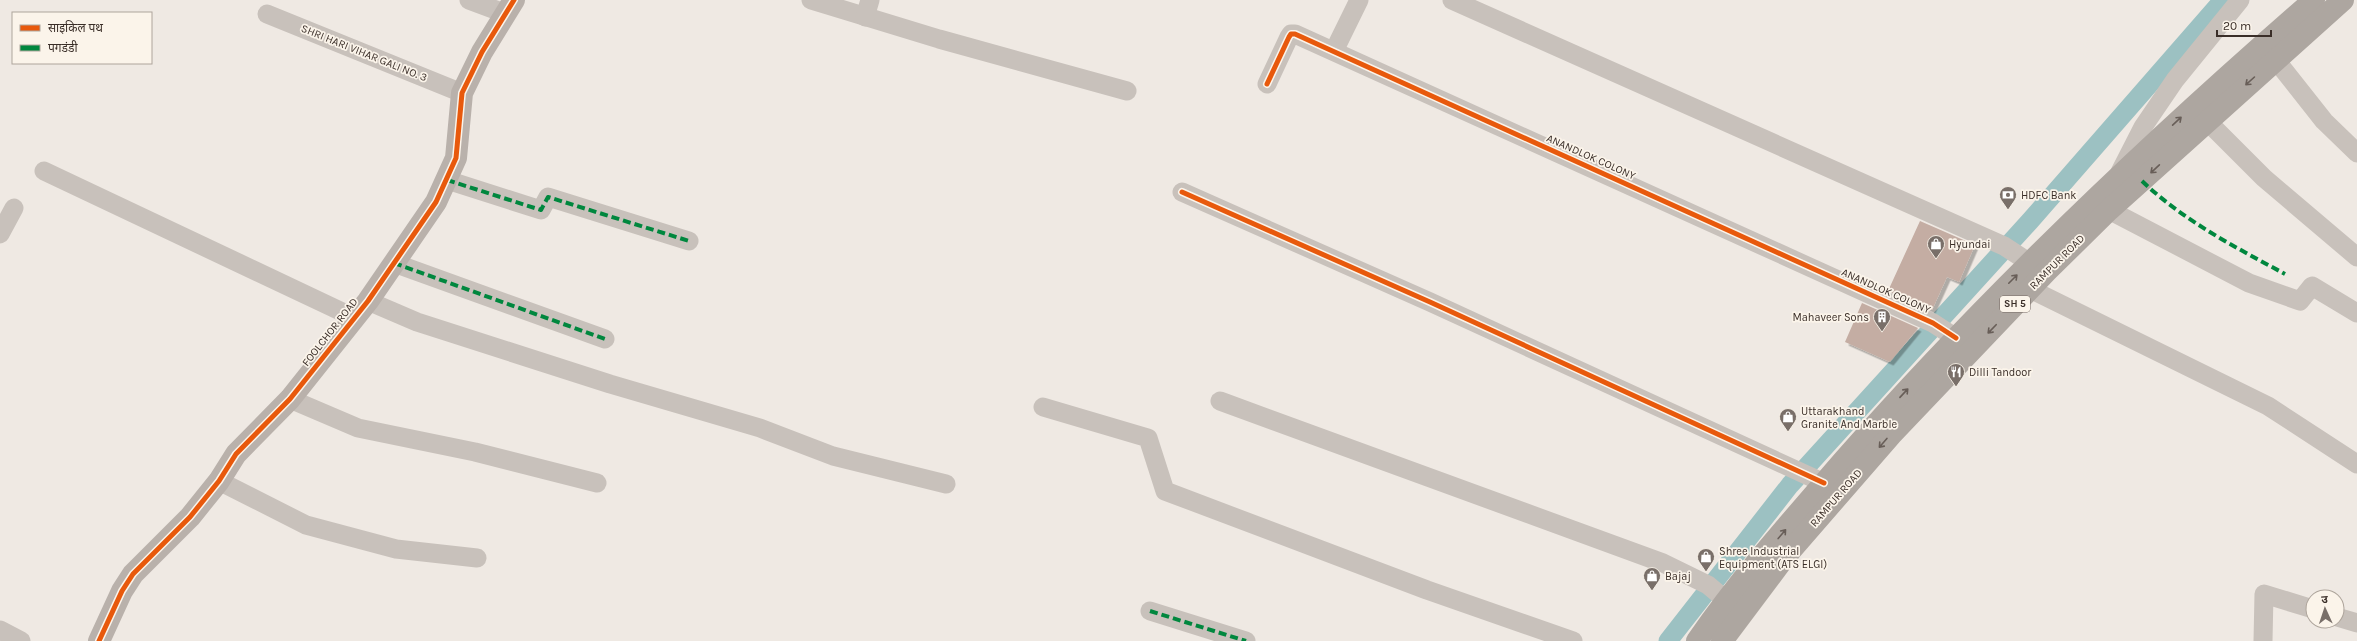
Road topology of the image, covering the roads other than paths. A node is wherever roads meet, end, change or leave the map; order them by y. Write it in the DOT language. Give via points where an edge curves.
graph roads {
  1 [pos="469,0"];
  2 [pos="811,0"];
  3 [pos="1359,0"];
  4 [pos="1452,0"];
  5 [pos="2240,0"];
  6 [pos="2314,0"];
  7 [pos="2342,0"];
  8 [pos="509,6"];
  9 [pos="867,8"];
  10 [pos="267,14"];
  11 [pos="1334,52"];
  12 [pos="2275,59"];
  13 [pos="1267,84"];
  14 [pos="1128,90"];
  15 [pos="462,93"];
  16 [pos="2207,121"];
  17 [pos="2357,153"];
  18 [pos="44,171"];
  19 [pos="2116,178"];
  20 [pos="447,180"];
  21 [pos="1182,192"];
  22 [pos="14,208"];
  23 [pos="2109,210"];
  24 [pos="0,234"];
  25 [pos="689,241"];
  26 [pos="2357,257"];
  27 [pos="394,263"];
  28 [pos="2030,263"];
  29 [pos="2030,289"];
  30 [pos="361,309"];
  31 [pos="2357,313"];
  32 [pos="1942,329"];
  33 [pos="606,339"];
  34 [pos="290,399"];
  35 [pos="1220,401"];
  36 [pos="1043,407"];
  37 [pos="2357,464"];
  38 [pos="219,481"];
  39 [pos="597,483"];
  40 [pos="946,484"];
  41 [pos="1824,484"];
  42 [pos="477,558"];
  43 [pos="1717,592"];
  44 [pos="2305,607"];
  45 [pos="1150,611"];
  46 [pos="2345,619"];
  47 [pos="2357,623"];
  48 [pos="0,630"];
  49 [pos="104,640"];
  50 [pos="21,641"];
  51 [pos="1246,641"];
  52 [pos="1573,641"];
  53 [pos="1697,641"];
  54 [pos="1722,641"];
  55 [pos="2263,641"];
  1 -- 8 [label="street"];
  2 -- 9 [label="street"];
  3 -- 11 [label="street"];
  4 -- 28 [label="street" via="2007,248"];
  5 -- 19 [label="street" via="2175,80 2143,127"];
  19 -- 6 [label="main road, one-way" via="2212,89"];
  7 -- 12 [label="main road, RAMPUR ROAD / SH 5"];
  8 -- 15 [label="street, FOOLCHOR ROAD"];
  9 -- 14 [label="street"];
  10 -- 15 [label="street, SHRI HARI VIHAR GALI NO. 3"];
  11 -- 13 [label="street, ANANDLOK COLONY" via="1291,34"];
  11 -- 32 [label="street, ANANDLOK COLONY"];
  12 -- 16 [label="main road, RAMPUR ROAD / SH 5, one-way"];
  12 -- 17 [label="street" via="2324,121"];
  15 -- 20 [label="street, FOOLCHOR ROAD" via="456,158"];
  16 -- 23 [label="main road, RAMPUR ROAD / SH 5, one-way"];
  16 -- 26 [label="street" via="2264,178"];
  18 -- 30 [label="street"];
  19 -- 28 [label="main road"];
  20 -- 25 [label="street" via="541,210 548,198"];
  20 -- 27 [label="street, FOOLCHOR ROAD" via="436,202"];
  21 -- 41 [label="street" via="1629,392"];
  22 -- 24 [label="street"];
  23 -- 29 [label="main road, RAMPUR ROAD / SH 5"];
  23 -- 31 [label="street" via="2249,283 2300,300 2312,286"];
  27 -- 30 [label="street, FOOLCHOR ROAD"];
  27 -- 33 [label="street"];
  32 -- 28 [label="main road, one-way"];
  29 -- 37 [label="street" via="2268,406"];
  29 -- 54 [label="main road, RAMPUR ROAD / SH 5, one-way" via="1891,434 1786,557"];
  30 -- 34 [label="street, FOOLCHOR ROAD"];
  30 -- 40 [label="street" via="417,322 610,384 760,428 833,456"];
  41 -- 32 [label="main road, one-way" via="1895,402"];
  34 -- 38 [label="street, FOOLCHOR ROAD" via="241,448"];
  34 -- 39 [label="street" via="358,428 475,452"];
  35 -- 43 [label="street" via="1656,560"];
  36 -- 52 [label="street" via="1148,438 1165,491 1427,590"];
  38 -- 42 [label="street" via="306,525 396,549"];
  38 -- 49 [label="street, FOOLCHOR ROAD" via="190,516 133,574 122,591"];
  43 -- 41 [label="main road, one-way"];
  43 -- 53 [label="main road"];
  44 -- 55 [label="street" via="2264,594"];
  45 -- 51 [label="street"];
  46 -- 47 [label="street"];
  48 -- 50 [label="street"];
}
